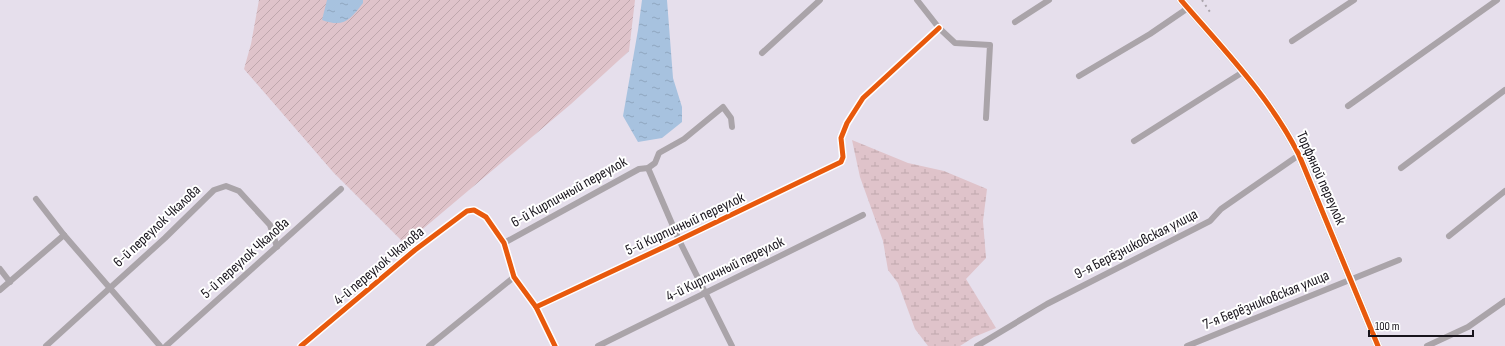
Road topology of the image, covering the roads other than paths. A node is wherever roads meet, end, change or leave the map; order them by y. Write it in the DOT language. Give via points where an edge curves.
graph roads {
  1 [pos="820,0"];
  2 [pos="917,0"];
  3 [pos="1049,0"];
  4 [pos="1181,0"];
  5 [pos="1354,0"];
  6 [pos="1496,0"];
  7 [pos="1188,8"];
  8 [pos="1015,22"];
  9 [pos="939,28"];
  10 [pos="1292,41"];
  11 [pos="762,53"];
  12 [pos="1243,72"];
  13 [pos="1079,76"];
  14 [pos="1505,90"];
  15 [pos="1348,106"];
  16 [pos="986,118"];
  17 [pos="732,127"];
  18 [pos="1134,141"];
  19 [pos="1299,155"];
  20 [pos="648,168"];
  21 [pos="1402,168"];
  22 [pos="341,189"];
  23 [pos="1505,191"];
  24 [pos="36,199"];
  25 [pos="863,215"];
  26 [pos="64,235"];
  27 [pos="1448,236"];
  28 [pos="679,240"];
  29 [pos="504,244"];
  30 [pos="278,247"];
  31 [pos="1399,260"];
  32 [pos="0,269"];
  33 [pos="514,276"];
  34 [pos="1352,279"];
  35 [pos="10,282"];
  36 [pos="111,287"];
  37 [pos="0,290"];
  38 [pos="705,294"];
  39 [pos="1505,301"];
  40 [pos="536,307"];
  41 [pos="46,346"];
  42 [pos="160,346"];
  43 [pos="166,346"];
  44 [pos="302,346"];
  45 [pos="429,346"];
  46 [pos="554,346"];
  47 [pos="598,346"];
  48 [pos="732,346"];
  49 [pos="977,346"];
  50 [pos="1187,346"];
  51 [pos="1378,346"];
  52 [pos="1427,346"];
  1 -- 11 [label="street"];
  2 -- 9 [label="street"];
  3 -- 8 [label="street"];
  4 -- 7 [label="street, Торфяной переулок"];
  5 -- 10 [label="street"];
  6 -- 15 [label="street"];
  7 -- 12 [label="street, Торфяной переулок"];
  7 -- 13 [label="street"];
  9 -- 16 [label="street" via="955,42 990,44"];
  9 -- 28 [label="street, 5-й Кирпичный переулок" via="862,98 847,123 842,138 843,160"];
  12 -- 18 [label="street"];
  12 -- 19 [label="street, Торфяной переулок" via="1273,110"];
  14 -- 21 [label="street"];
  17 -- 20 [label="street, 6-й Кирпичный переулок" via="731,118 722,107 684,139 659,153 655,163"];
  19 -- 34 [label="street, Торфяной переулок"];
  19 -- 49 [label="street, 9-я Берёзниковская улица" via="1221,209 1210,221 1047,304"];
  20 -- 28 [label="street"];
  20 -- 29 [label="street, 6-й Кирпичный переулок" via="639,169"];
  22 -- 30 [label="street, 5-й переулок Чкалова"];
  23 -- 27 [label="street"];
  24 -- 26 [label="street"];
  25 -- 38 [label="street, 4-й Кирпичный переулок"];
  26 -- 35 [label="street"];
  26 -- 36 [label="street"];
  28 -- 38 [label="street"];
  28 -- 40 [label="street, 5-й Кирпичный переулок"];
  29 -- 33 [label="street"];
  29 -- 44 [label="street, 4-й переулок Чкалова" via="486,217 474,210 466,211 415,250"];
  30 -- 36 [label="street, 6-й переулок Чкалова" via="270,225 238,191 226,186 214,190"];
  30 -- 43 [label="street, 5-й переулок Чкалова"];
  31 -- 34 [label="street, 7-я Берёзниковская улица"];
  32 -- 35 [label="street"];
  33 -- 40 [label="street"];
  33 -- 45 [label="street"];
  34 -- 50 [label="street, 7-я Берёзниковская улица"];
  34 -- 51 [label="street, Торфяной переулок"];
  35 -- 37 [label="street"];
  36 -- 41 [label="street, 6-й переулок Чкалова"];
  36 -- 42 [label="street"];
  38 -- 47 [label="street, 4-й Кирпичный переулок"];
  38 -- 48 [label="street"];
  39 -- 52 [label="street" via="1468,327"];
  40 -- 46 [label="street"];
}
